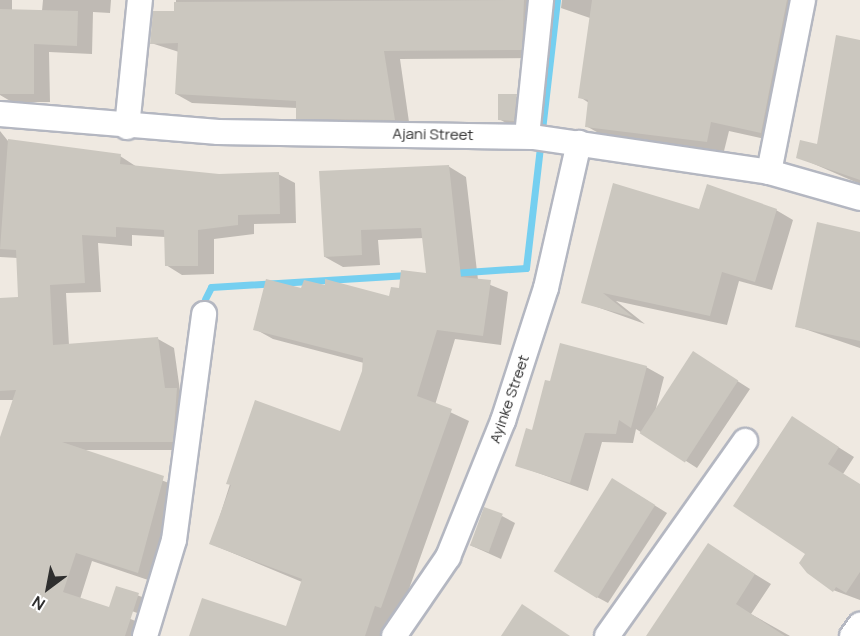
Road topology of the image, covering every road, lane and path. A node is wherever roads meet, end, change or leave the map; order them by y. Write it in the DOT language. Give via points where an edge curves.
graph roads {
  1 [pos="140,0"];
  2 [pos="541,0"];
  3 [pos="803,0"];
  4 [pos="0,114"];
  5 [pos="127,127"];
  6 [pos="537,138"];
  7 [pos="579,143"];
  8 [pos="768,172"];
  9 [pos="860,198"];
  10 [pos="204,314"];
  11 [pos="745,441"];
  12 [pos="860,625"];
  13 [pos="145,636"];
  14 [pos="394,636"];
  15 [pos="607,636"];
  16 [pos="852,636"];
  1 -- 5 [label="street"];
  2 -- 6 [label="street"];
  3 -- 8 [label="street"];
  4 -- 5 [label="street, Ajani Street"];
  5 -- 6 [label="street, Ajani Street"];
  6 -- 7 [label="street, Ajani Street"];
  7 -- 8 [label="street, Ajani Street"];
  7 -- 14 [label="street, Ayinke Street" via="546,288 503,421 448,557"];
  8 -- 9 [label="street, Ajani Street"];
  10 -- 13 [label="street" via="174,540"];
  11 -- 15 [label="street"];
  12 -- 16 [label="street"];
}
